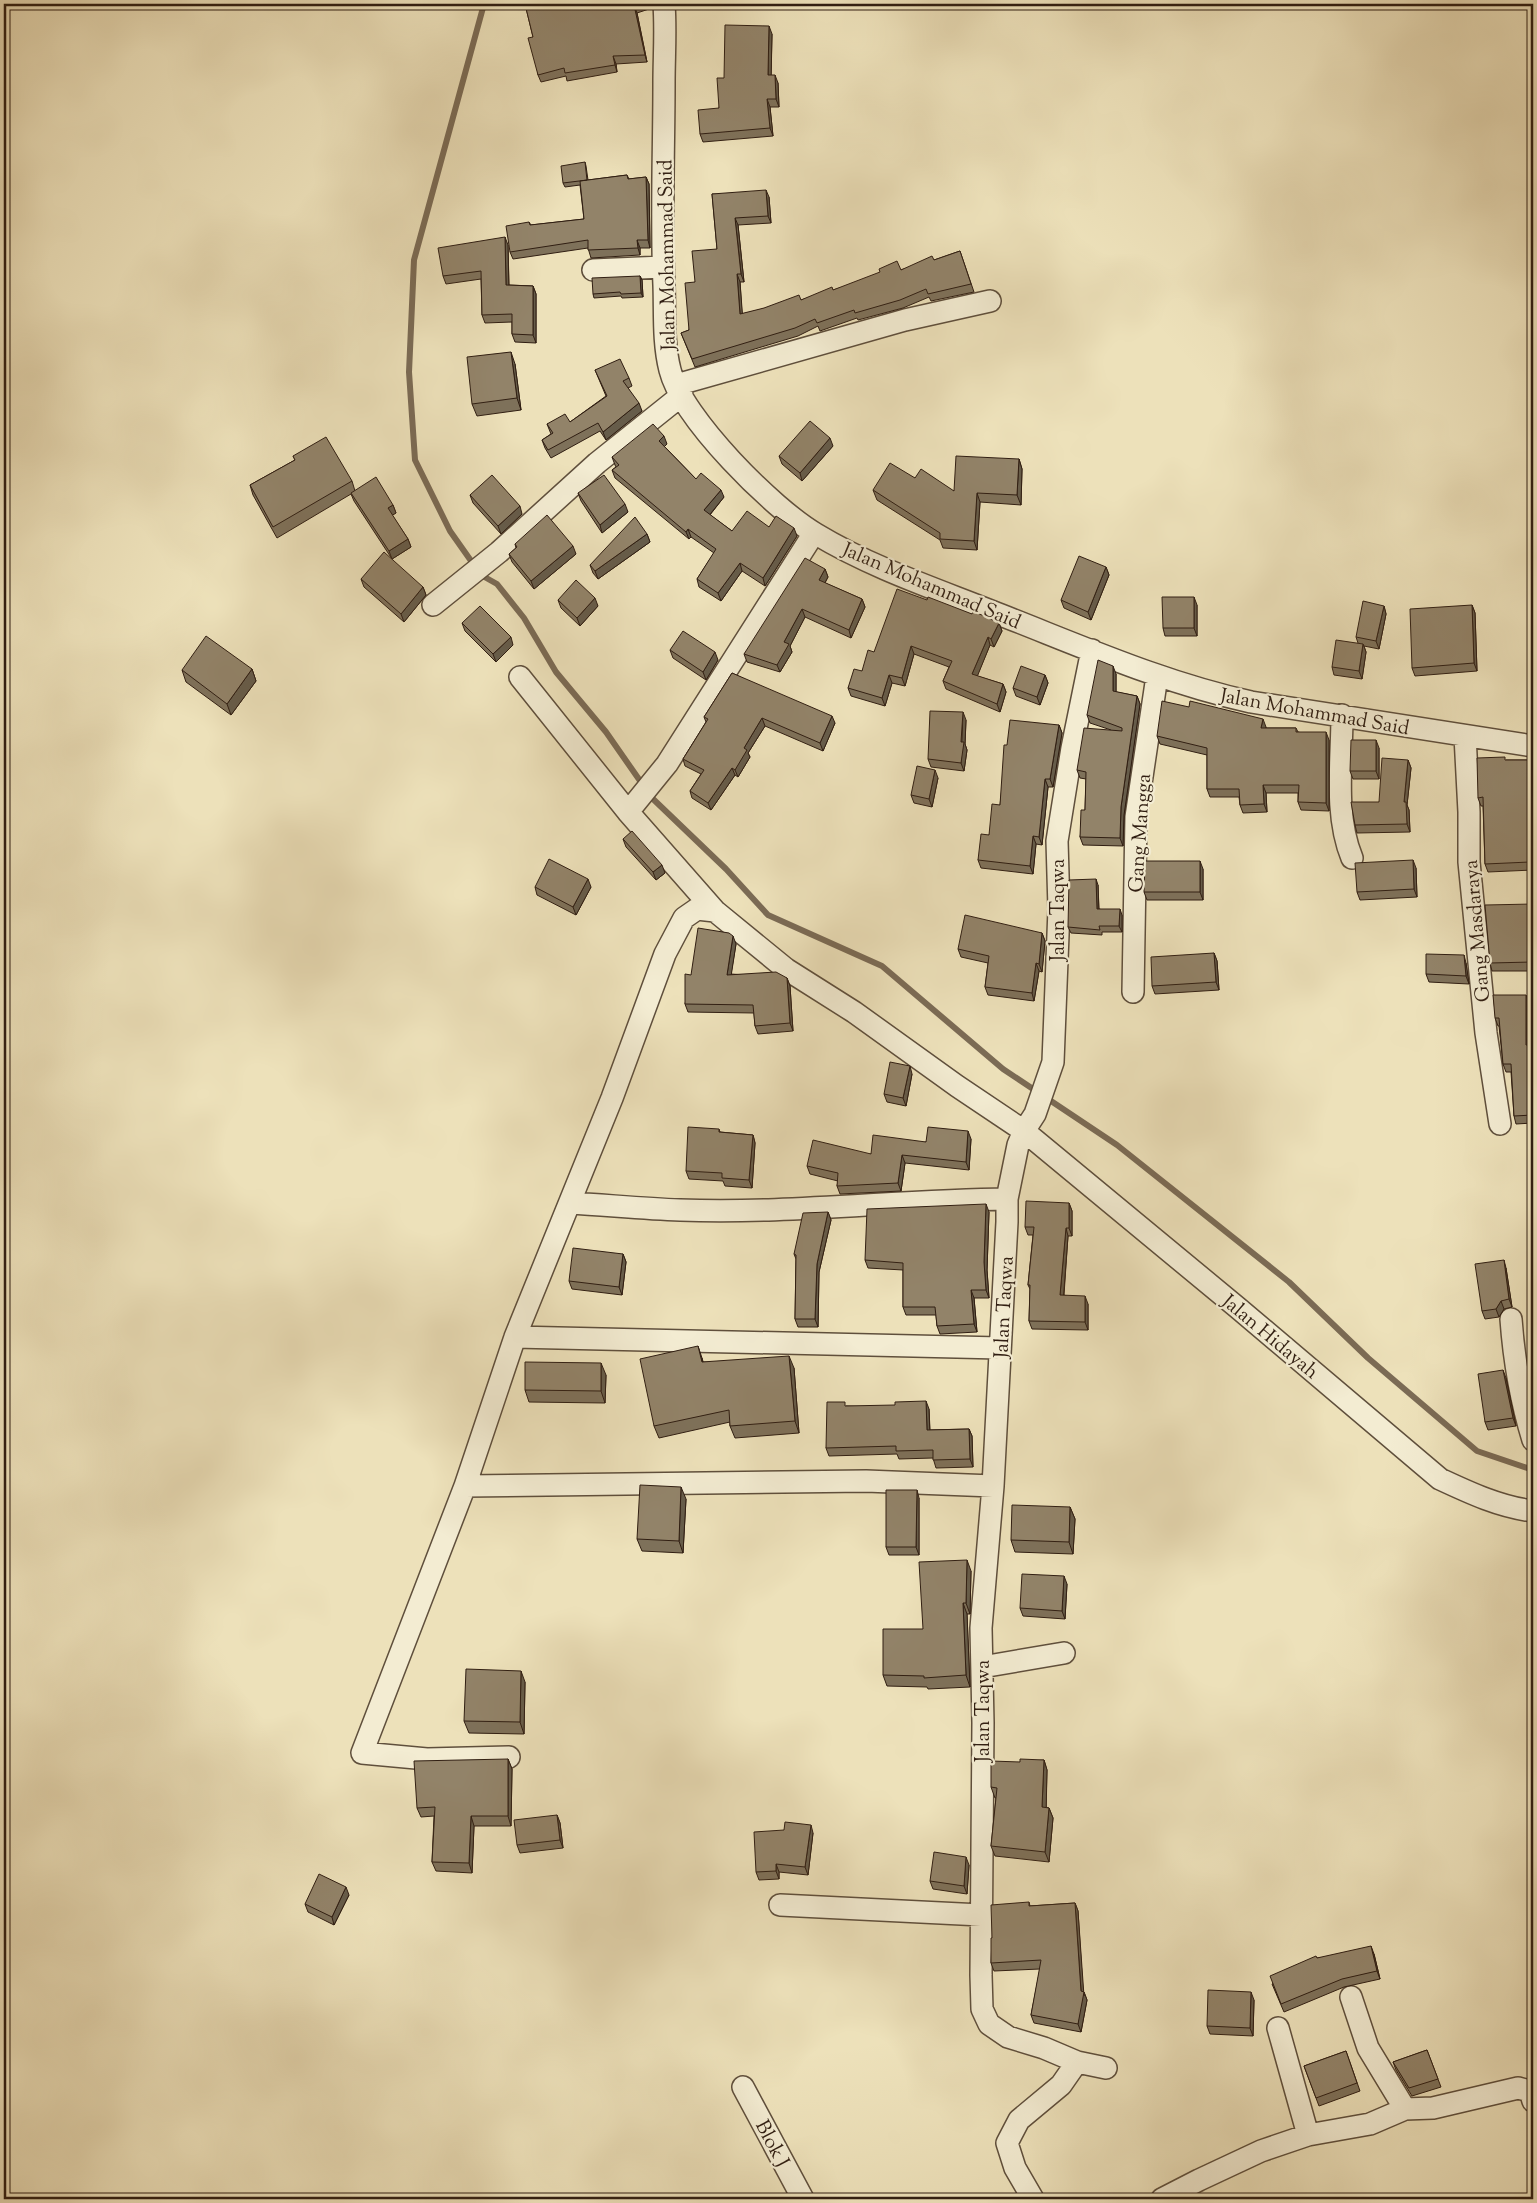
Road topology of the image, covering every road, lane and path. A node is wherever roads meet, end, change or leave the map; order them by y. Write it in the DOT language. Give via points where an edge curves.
graph roads {
  1 [pos="664,4"];
  2 [pos="663,268"];
  3 [pos="593,270"];
  4 [pos="990,301"];
  5 [pos="679,390"];
  6 [pos="814,533"];
  7 [pos="433,605"];
  8 [pos="1092,650"];
  9 [pos="1157,676"];
  10 [pos="520,677"];
  11 [pos="1342,715"];
  12 [pos="1465,736"];
  13 [pos="1533,746"];
  14 [pos="633,806"];
  15 [pos="1352,858"];
  16 [pos="714,911"];
  17 [pos="1133,992"];
  18 [pos="1030,1123"];
  19 [pos="1500,1124"];
  20 [pos="1007,1199"];
  21 [pos="570,1203"];
  22 [pos="1511,1319"];
  23 [pos="515,1337"];
  24 [pos="1000,1348"];
  25 [pos="1533,1440"];
  26 [pos="465,1486"];
  27 [pos="993,1486"];
  28 [pos="1533,1510"];
  29 [pos="1064,1654"];
  30 [pos="982,1667"];
  31 [pos="509,1757"];
  32 [pos="780,1905"];
  33 [pos="982,1915"];
  34 [pos="1351,1997"];
  35 [pos="1278,2028"];
  36 [pos="1077,2062"];
  37 [pos="1106,2068"];
  38 [pos="742,2087"];
  39 [pos="1533,2101"];
  40 [pos="1405,2109"];
  41 [pos="1308,2135"];
  42 [pos="1172,2197"];
  43 [pos="803,2199"];
  44 [pos="1033,2199"];
  1 -- 2 [label="street, Jalan Mohammad Said"];
  2 -- 3 [label="street"];
  2 -- 5 [label="street, Jalan Mohammad Said" via="667,351 670,370"];
  4 -- 5 [label="street" via="904,320"];
  5 -- 6 [label="street, Jalan Mohammad Said" via="709,436 784,510"];
  5 -- 7 [label="street" via="498,552"];
  6 -- 8 [label="street, Jalan Mohammad Said" via="881,568"];
  6 -- 14 [label="street" via="667,764"];
  8 -- 9 [label="street, Jalan Mohammad Said"];
  8 -- 18 [label="street, Jalan Taqwa" via="1057,841 1059,909 1053,1062"];
  9 -- 11 [label="street, Jalan Mohammad Said" via="1209,693 1251,702"];
  9 -- 17 [label="street, Gang Mangga" via="1136,817"];
  10 -- 14 [label="street, Jalan Hidayah"];
  11 -- 12 [label="street, Jalan Mohammad Said"];
  11 -- 15 [label="street" via="1342,818"];
  12 -- 13 [label="street, Jalan Mohammad Said"];
  12 -- 19 [label="street, Gang Masdaraya" via="1470,872 1486,1033"];
  14 -- 16 [label="street, Jalan Hidayah"];
  16 -- 18 [label="street, Jalan Hidayah" via="786,969"];
  16 -- 21 [label="street" via="698,909 684,918 665,954"];
  18 -- 20 [label="street, Jalan Taqwa" via="1018,1146"];
  18 -- 28 [label="street, Jalan Hidayah" via="1238,1308 1440,1479 1515,1509"];
  20 -- 21 [label="street" via="701,1210"];
  20 -- 24 [label="street, Jalan Taqwa"];
  21 -- 23 [label="street"];
  22 -- 25 [label="street" via="1523,1406"];
  23 -- 24 [label="street"];
  23 -- 26 [label="street"];
  24 -- 27 [label="street, Jalan Taqwa"];
  26 -- 27 [label="street" via="866,1481"];
  26 -- 31 [label="street" via="362,1753 427,1759"];
  27 -- 30 [label="street, Jalan Taqwa" via="981,1628"];
  29 -- 30 [label="street"];
  30 -- 33 [label="street, Jalan Taqwa"];
  32 -- 33 [label="street"];
  33 -- 36 [label="street, Jalan Taqwa" via="982,2009 989,2024 1008,2037"];
  34 -- 40 [label="street" via="1368,2048"];
  35 -- 41 [label="street"];
  36 -- 37 [label="street, Jalan Taqwa"];
  36 -- 44 [label="street" via="1061,2085 1019,2120 1007,2143 1015,2168"];
  38 -- 43 [label="street, Blok J"];
  39 -- 40 [label="street" via="1530,2091 1518,2088 1433,2108"];
  40 -- 41 [label="street" via="1370,2124"];
  41 -- 42 [label="street" via="1261,2151 1199,2180"];
}
